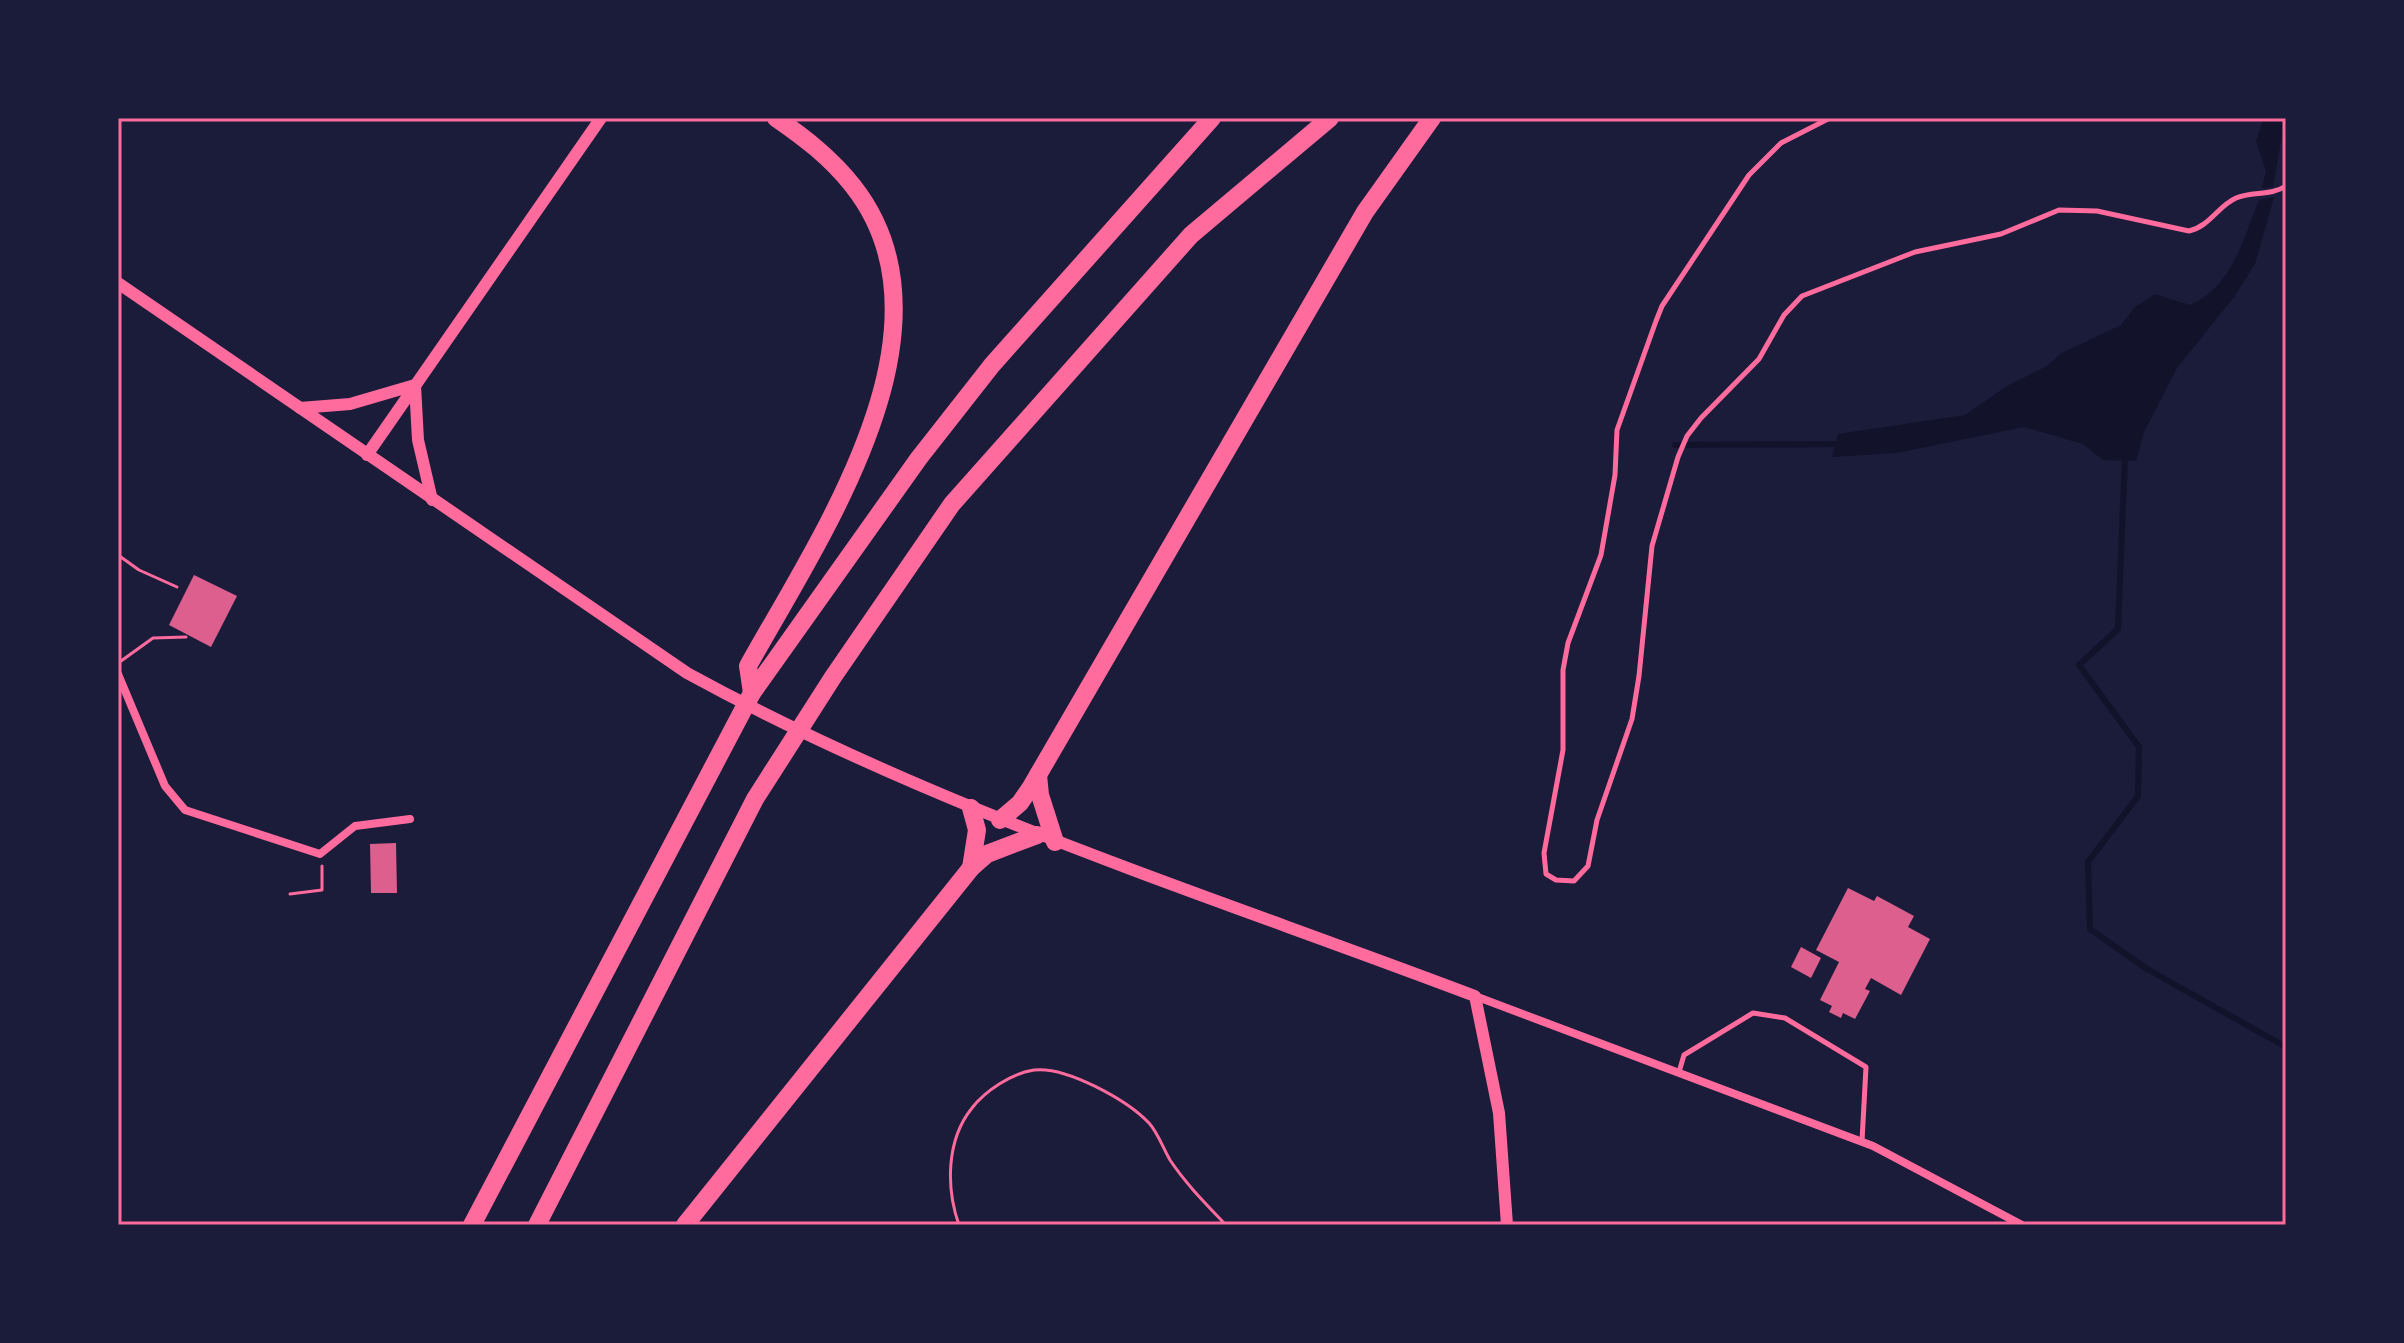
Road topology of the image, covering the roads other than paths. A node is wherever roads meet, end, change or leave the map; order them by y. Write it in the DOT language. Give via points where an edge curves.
graph roads {
  1 [pos="601,118"];
  2 [pos="776,118"];
  3 [pos="1212,118"];
  4 [pos="1330,118"];
  5 [pos="1432,118"];
  6 [pos="1830,118"];
  7 [pos="2286,186"];
  8 [pos="118,283"];
  9 [pos="415,385"];
  10 [pos="300,408"];
  11 [pos="367,455"];
  12 [pos="432,500"];
  13 [pos="118,674"];
  14 [pos="752,693"];
  15 [pos="1038,775"];
  16 [pos="971,808"];
  17 [pos="410,819"];
  18 [pos="1000,820"];
  19 [pos="1037,835"];
  20 [pos="1055,842"];
  21 [pos="971,868"];
  22 [pos="1475,996"];
  23 [pos="1679,1072"];
  24 [pos="1862,1141"];
  25 [pos="472,1225"];
  26 [pos="537,1225"];
  27 [pos="685,1225"];
  28 [pos="1507,1225"];
  29 [pos="2022,1225"];
  1 -- 9 [label="street"];
  2 -- 14 [label="highway" via="831,160 866,205 887,253 895,315 883,389 849,481 748,666"];
  3 -- 14 [label="highway" via="992,365 910,470"];
  4 -- 26 [label="highway" via="1191,235 952,504 755,799"];
  5 -- 15 [label="highway" via="1365,212"];
  6 -- 7 [label="lane" via="1781,143 1749,175 1662,306 1627,400 1617,430 1601,555 1574,618 1563,670 1563,750 1543,865 1556,880 1574,881 1588,866 1597,820 1632,719 1652,546 1678,457 1687,436 1759,359 1784,315 1802,296 1915,252 2001,234 2059,210 2097,211 2189,231 2235,198"];
  8 -- 10 [label="street"];
  9 -- 10 [label="street" via="350,404"];
  9 -- 11 [label="street"];
  9 -- 12 [label="street" via="418,440"];
  10 -- 11 [label="street"];
  11 -- 12 [label="street"];
  12 -- 16 [label="street" via="687,673 775,721"];
  13 -- 17 [label="street" via="165,786 185,810 320,854 355,826"];
  14 -- 25 [label="highway"];
  15 -- 18 [label="highway" via="1020,803"];
  15 -- 20 [label="highway"];
  16 -- 18 [label="street"];
  16 -- 21 [label="highway" via="977,830"];
  18 -- 19 [label="street"];
  19 -- 20 [label="street"];
  19 -- 21 [label="highway" via="987,854"];
  20 -- 22 [label="street"];
  21 -- 27 [label="highway"];
  22 -- 23 [label="street"];
  22 -- 28 [label="street" via="1499,1113"];
  23 -- 24 [label="street"];
  23 -- 24 [label="lane" via="1684,1055 1753,1013 1785,1018 1866,1067"];
  24 -- 29 [label="street"];
}
